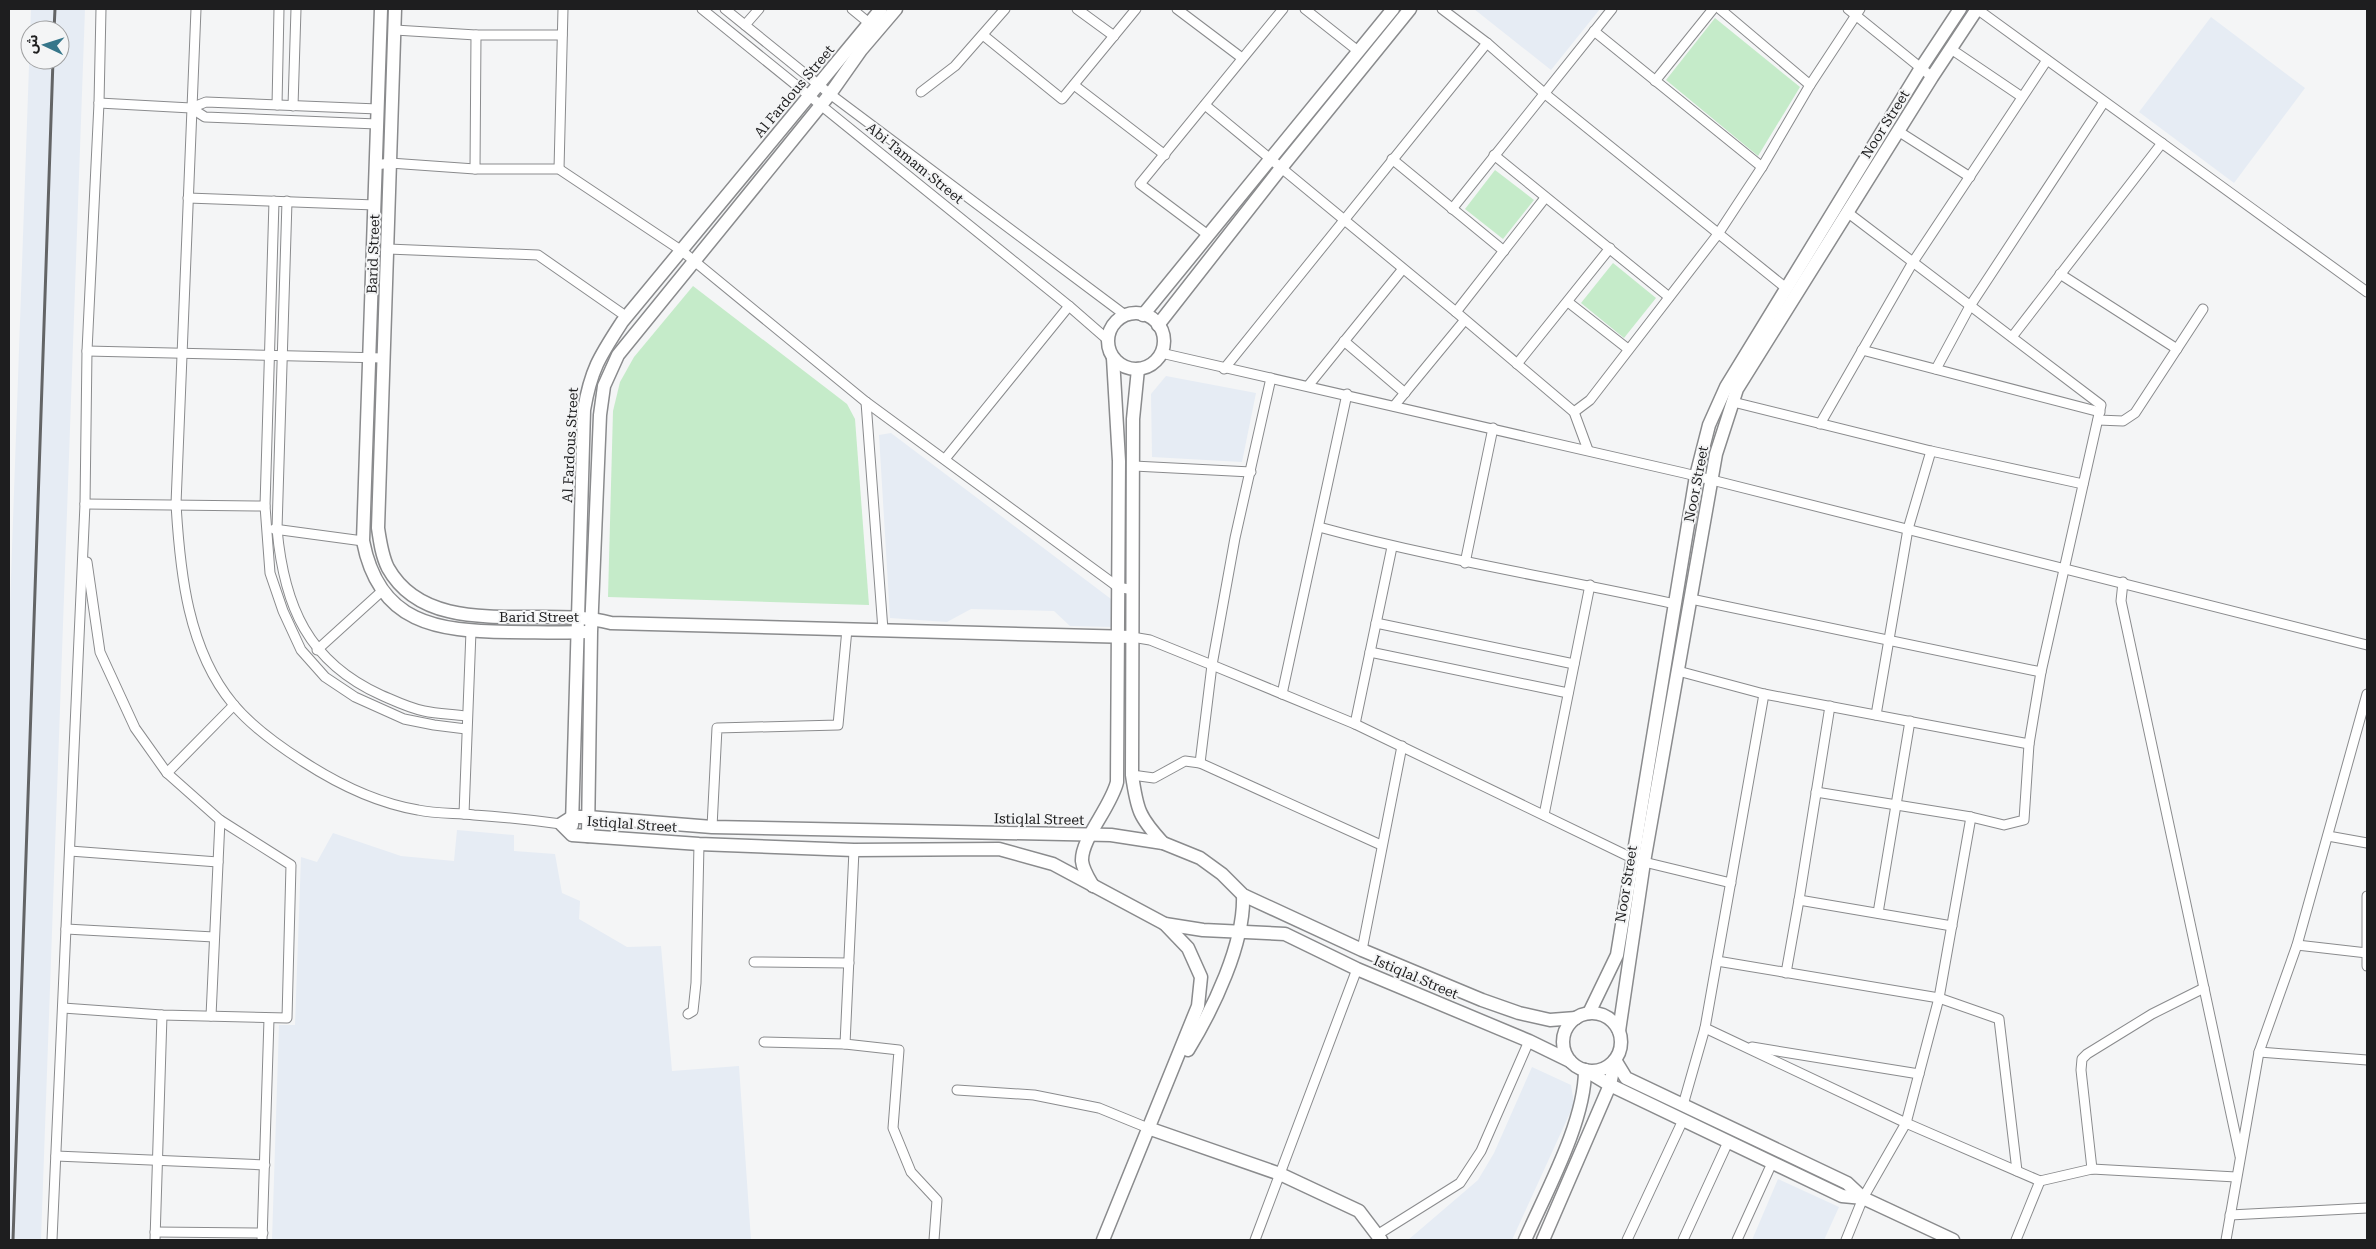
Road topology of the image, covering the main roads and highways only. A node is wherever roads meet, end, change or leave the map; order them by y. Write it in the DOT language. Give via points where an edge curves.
graph roads {
  1 [pos="381,9"];
  2 [pos="395,9"];
  3 [pos="881,9"];
  4 [pos="896,9"];
  5 [pos="1393,9"];
  6 [pos="1410,9"];
  7 [pos="1960,9"];
  8 [pos="1977,9"];
  9 [pos="1143,315"];
  10 [pos="1158,325"];
  11 [pos="1113,358"];
  12 [pos="1138,369"];
  13 [pos="378,528"];
  14 [pos="363,535"];
  15 [pos="578,618"];
  16 [pos="592,618"];
  17 [pos="611,623"];
  18 [pos="577,632"];
  19 [pos="591,632"];
  20 [pos="1117,636"];
  21 [pos="1132,636"];
  22 [pos="588,817"];
  23 [pos="572,818"];
  24 [pos="572,835"];
  25 [pos="1091,835"];
  26 [pos="588,836"];
  27 [pos="1163,843"];
  28 [pos="1638,860"];
  29 [pos="1092,886"];
  30 [pos="1243,895"];
  31 [pos="1165,924"];
  32 [pos="1238,932"];
  33 [pos="1589,1013"];
  34 [pos="1576,1018"];
  35 [pos="1619,1031"];
  36 [pos="1615,1060"];
  37 [pos="1570,1061"];
  38 [pos="1585,1070"];
  39 [pos="1610,1085"];
  40 [pos="1164,1089"];
  41 [pos="1148,1128"];
  42 [pos="1863,1198"];
  43 [pos="1379,1238"];
  44 [pos="1103,1240"];
  45 [pos="1525,1240"];
  46 [pos="1545,1240"];
  47 [pos="1953,1240"];
  1 -- 14 [label="main road, Barid Street"];
  2 -- 13 [label="main road, Barid Street"];
  3 -- 15 [label="main road, Al Fardous Street" via="627,316 599,356 589,380 584,410"];
  4 -- 16 [label="main road, Al Fardous Street" via="618,355 604,386 600,415"];
  5 -- 9 [label="main road"];
  6 -- 10 [label="main road"];
  7 -- 28 [label="main road, Noor Street" via="1726,387 1709,425 1696,476 1675,604"];
  8 -- 28 [label="main road, Noor Street" via="1737,389 1716,454 1678,671"];
  9 -- 10 [label="main road"];
  9 -- 11 [label="main road" via="1125,315 1116,321 1108,340"];
  10 -- 12 [label="main road" via="1162,334 1161,353 1156,361"];
  11 -- 12 [label="main road" via="1128,368"];
  11 -- 20 [label="main road" via="1119,461"];
  12 -- 21 [label="main road" via="1133,419"];
  13 -- 14 [label="main road"];
  13 -- 15 [label="main road, Barid Street" via="388,568 410,594 425,604 473,615"];
  14 -- 18 [label="main road, Barid Street" via="366,560 382,591 400,608 426,623 471,631"];
  15 -- 16 [label="main road, Barid Street"];
  15 -- 18 [label="main road, Al Fardous Street"];
  16 -- 17 [label="main road, Barid Street"];
  16 -- 19 [label="main road, Al Fardous Street"];
  17 -- 19 [label="main road, Barid Street"];
  17 -- 20 [label="main road"];
  18 -- 19 [label="main road, Barid Street"];
  18 -- 23 [label="main road, Al Fardous Street"];
  19 -- 22 [label="main road, Al Fardous Street"];
  20 -- 21 [label="main road"];
  20 -- 25 [label="main road" via="1117,782 1114,794"];
  21 -- 27 [label="main road" via="1132,775 1137,808"];
  22 -- 23 [label="main road, Istiqlal Street"];
  22 -- 25 [label="main road, Istiqlal Street" via="712,827"];
  22 -- 26 [label="main road, Al Fardous Street"];
  23 -- 24 [label="main road, Al Fardous Street"];
  23 -- 24 [label="main road, Istiqlal Street" via="561,824"];
  24 -- 26 [label="main road, Istiqlal Street"];
  25 -- 27 [label="main road, Istiqlal Street"];
  25 -- 29 [label="main road" via="1083,850 1082,863"];
  26 -- 29 [label="main road, Istiqlal Street" via="854,850 1000,849 1053,864"];
  27 -- 30 [label="main road, Istiqlal Street" via="1200,858"];
  28 -- 33 [label="main road, Noor Street" via="1617,955"];
  28 -- 35 [label="main road, Noor Street"];
  29 -- 31 [label="main road, Istiqlal Street"];
  30 -- 32 [label="main road" via="1244,913"];
  30 -- 34 [label="main road, Istiqlal Street" via="1362,950 1519,1013 1550,1020"];
  31 -- 32 [label="main road, Istiqlal Street"];
  31 -- 40 [label="main road" via="1188,948 1201,977 1198,1006"];
  32 -- 37 [label="main road, Istiqlal Street" via="1285,934 1357,969"];
  32 -- 40 [label="main road" via="1223,985"];
  33 -- 34 [label="main road"];
  33 -- 35 [label="main road" via="1607,1017"];
  34 -- 37 [label="main road" via="1564,1033 1565,1053"];
  35 -- 36 [label="main road" via="1621,1046"];
  36 -- 38 [label="main road" via="1601,1070"];
  36 -- 39 [label="main road"];
  36 -- 42 [label="main road" via="1626,1078 1847,1183"];
  37 -- 38 [label="main road"];
  38 -- 39 [label="main road"];
  38 -- 45 [label="main road" via="1585,1089 1575,1126"];
  39 -- 42 [label="main road" via="1842,1196"];
  39 -- 46 [label="main road"];
  40 -- 41 [label="main road"];
  41 -- 43 [label="main road" via="1280,1174 1359,1211"];
  41 -- 44 [label="main road"];
  42 -- 47 [label="main road"];
}
